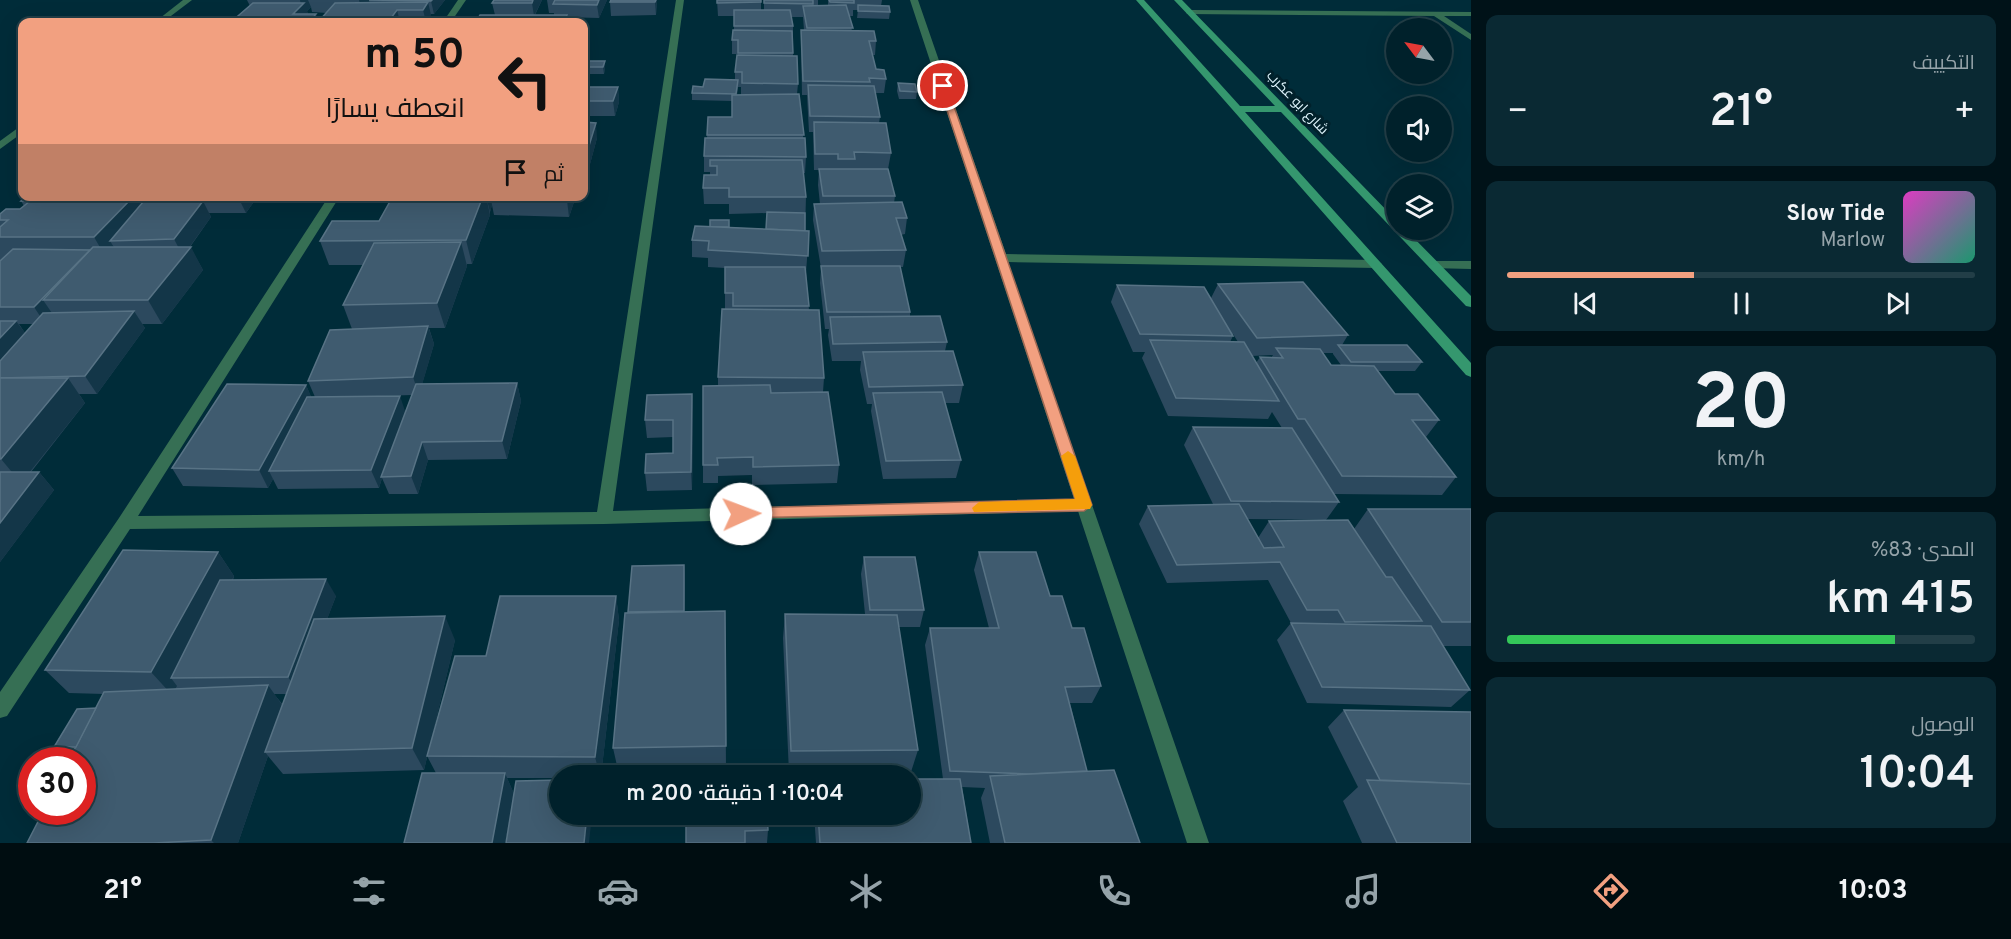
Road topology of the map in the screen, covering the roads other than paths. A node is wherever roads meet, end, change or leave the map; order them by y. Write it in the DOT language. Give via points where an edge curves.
graph roads {
  1 [pos="188,0"];
  2 [pos="462,0"];
  3 [pos="680,0"];
  4 [pos="914,0"];
  5 [pos="1140,0"];
  6 [pos="1178,0"];
  7 [pos="1190,12"];
  8 [pos="1436,14"];
  9 [pos="1471,14"];
  10 [pos="164,18"];
  11 [pos="450,18"];
  12 [pos="1471,38"];
  13 [pos="1237,108"];
  14 [pos="1284,109"];
  15 [pos="18,131"];
  16 [pos="0,146"];
  17 [pos="332,201"];
  18 [pos="1386,216"];
  19 [pos="1410,240"];
  20 [pos="1002,258"];
  21 [pos="1376,264"];
  22 [pos="1434,265"];
  23 [pos="1471,265"];
  24 [pos="1471,303"];
  25 [pos="1471,372"];
  26 [pos="1084,505"];
  27 [pos="604,518"];
  28 [pos="125,523"];
  29 [pos="0,709"];
  30 [pos="1198,843"];
  1 -- 10 [label="street"];
  2 -- 11 [label="street"];
  3 -- 27 [label="street"];
  4 -- 20 [label="street"];
  5 -- 13 [label="street"];
  6 -- 7 [label="street, شارع ابو عكرب"];
  7 -- 8 [label="street"];
  7 -- 14 [label="street, شارع ابو عكرب"];
  8 -- 9 [label="street"];
  8 -- 12 [label="street"];
  13 -- 14 [label="street"];
  13 -- 21 [label="street"];
  14 -- 18 [label="street, شارع ابو عكرب"];
  15 -- 16 [label="street"];
  17 -- 28 [label="street"];
  19 -- 22 [label="street"];
  20 -- 21 [label="street"];
  20 -- 26 [label="street"];
  21 -- 25 [label="street"];
  22 -- 23 [label="street"];
  22 -- 24 [label="street"];
  26 -- 27 [label="street"];
  26 -- 30 [label="street"];
  27 -- 28 [label="street"];
  28 -- 29 [label="street"];
}
